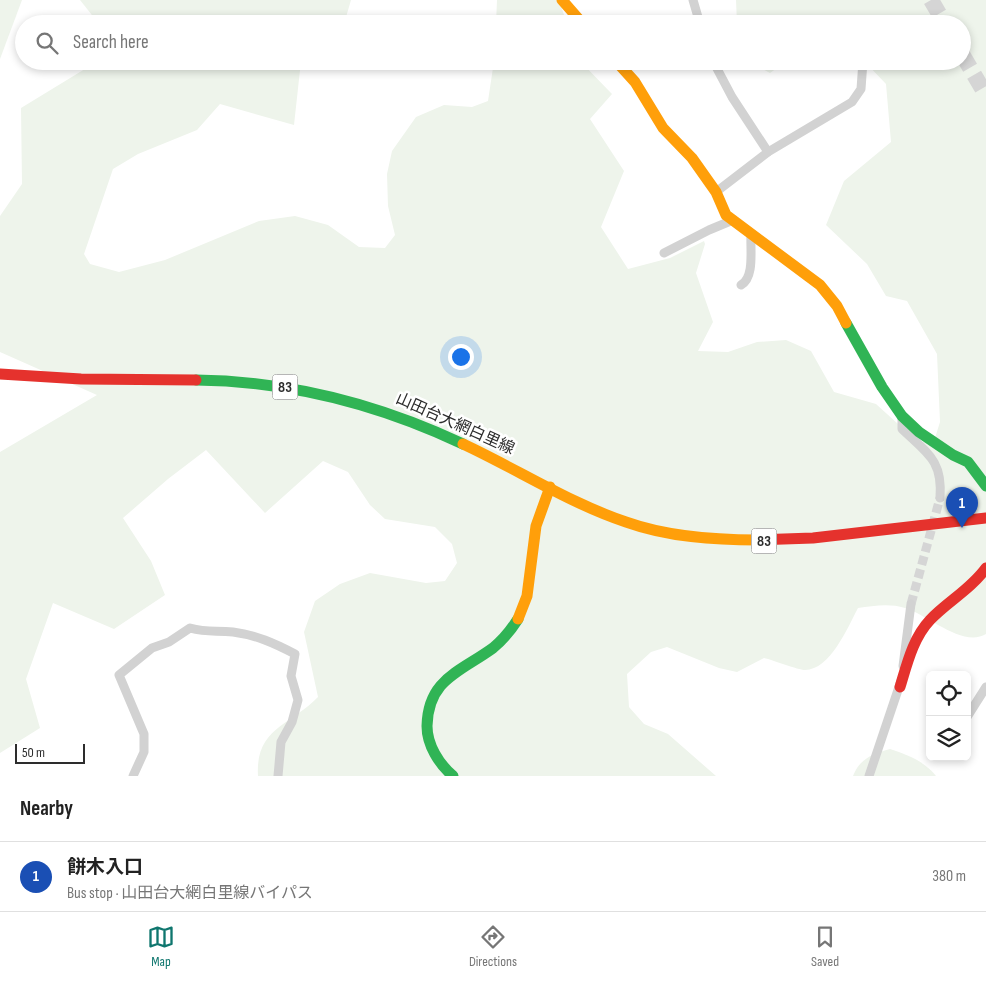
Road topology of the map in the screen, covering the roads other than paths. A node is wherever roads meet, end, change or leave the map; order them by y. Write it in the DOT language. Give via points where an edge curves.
graph roads {
  1 [pos="562,0"];
  2 [pos="693,0"];
  3 [pos="575,15"];
  4 [pos="697,15"];
  5 [pos="624,70"];
  6 [pos="718,70"];
  7 [pos="862,70"];
  8 [pos="768,152"];
  9 [pos="716,192"];
  10 [pos="733,220"];
  11 [pos="751,234"];
  12 [pos="664,253"];
  13 [pos="741,285"];
  14 [pos="0,374"];
  15 [pos="902,416"];
  16 [pos="986,486"];
  17 [pos="550,487"];
  18 [pos="940,498"];
  19 [pos="986,518"];
  20 [pos="986,568"];
  21 [pos="911,604"];
  22 [pos="900,687"];
  23 [pos="986,687"];
  24 [pos="968,716"];
  25 [pos="133,776"];
  26 [pos="278,776"];
  27 [pos="453,776"];
  28 [pos="869,776"];
  1 -- 3 [label="main road"];
  2 -- 4 [label="street"];
  5 -- 9 [label="main road" via="663,128 692,158"];
  6 -- 8 [label="street"];
  7 -- 8 [label="street" via="861,89 852,102"];
  8 -- 9 [label="street"];
  9 -- 10 [label="main road" via="726,215"];
  10 -- 11 [label="main road"];
  10 -- 12 [label="street"];
  11 -- 13 [label="street" via="750,270"];
  11 -- 15 [label="main road" via="820,285 837,306"];
  14 -- 17 [label="main road, 山田台大網白里線 / 83" via="40,378 218,380 260,383 323,394 375,408 452,437"];
  15 -- 16 [label="main road" via="924,436 968,462"];
  15 -- 18 [label="street" via="902,429 934,460 941,482"];
  17 -- 19 [label="main road, 83" via="597,511 639,526 724,540 790,540"];
  17 -- 27 [label="main road" via="536,526 521,614 513,629 486,653 440,682 430,698 425,715 427,735 444,769"];
  20 -- 22 [label="main road" via="964,595 934,615 923,628 912,649"];
  21 -- 22 [label="street"];
  22 -- 28 [label="street"];
  23 -- 24 [label="street"];
  25 -- 26 [label="street" via="144,752 144,734 119,675 152,648 190,628 206,633 231,632 265,638 295,654 291,676 298,700 292,722 281,742"];
}
